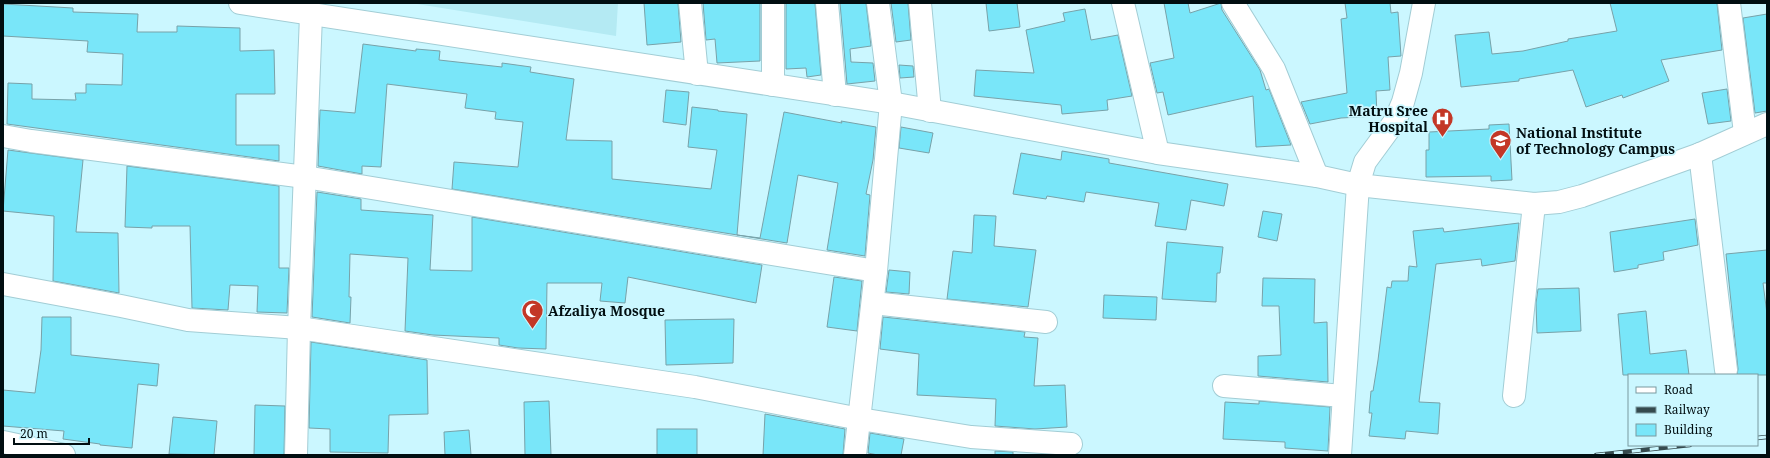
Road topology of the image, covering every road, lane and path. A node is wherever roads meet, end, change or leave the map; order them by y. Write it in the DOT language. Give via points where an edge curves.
graph roads {
  1 [pos="240,3"];
  2 [pos="690,3"];
  3 [pos="773,3"];
  4 [pos="827,3"];
  5 [pos="878,3"];
  6 [pos="920,3"];
  7 [pos="1123,3"];
  8 [pos="1233,3"];
  9 [pos="1424,3"];
  10 [pos="1729,3"];
  11 [pos="311,15"];
  12 [pos="696,74"];
  13 [pos="773,85"];
  14 [pos="835,95"];
  15 [pos="891,103"];
  16 [pos="930,111"];
  17 [pos="1767,124"];
  18 [pos="1745,133"];
  19 [pos="3,136"];
  20 [pos="1158,153"];
  21 [pos="1700,154"];
  22 [pos="305,176"];
  23 [pos="1317,176"];
  24 [pos="1358,185"];
  25 [pos="1534,204"];
  26 [pos="876,271"];
  27 [pos="3,284"];
  28 [pos="873,303"];
  29 [pos="1046,322"];
  30 [pos="299,328"];
  31 [pos="1726,370"];
  32 [pos="1224,386"];
  33 [pos="1343,396"];
  34 [pos="1514,396"];
  35 [pos="859,419"];
  36 [pos="3,442"];
  37 [pos="1071,444"];
  38 [pos="64,455"];
  39 [pos="296,455"];
  40 [pos="855,455"];
  41 [pos="1340,455"];
  1 -- 11 [label="street"];
  2 -- 12 [label="street"];
  3 -- 13 [label="street"];
  4 -- 14 [label="street"];
  5 -- 15 [label="street"];
  6 -- 16 [label="street"];
  7 -- 20 [label="street"];
  8 -- 23 [label="street" via="1274,69"];
  9 -- 24 [label="street" via="1403,102 1395,121 1366,162"];
  10 -- 18 [label="street"];
  11 -- 12 [label="street"];
  11 -- 22 [label="street"];
  12 -- 13 [label="street"];
  13 -- 14 [label="street"];
  14 -- 15 [label="street"];
  15 -- 16 [label="street"];
  15 -- 26 [label="street"];
  16 -- 20 [label="street"];
  17 -- 18 [label="street"];
  18 -- 21 [label="street"];
  19 -- 22 [label="street"];
  20 -- 23 [label="street"];
  21 -- 25 [label="street" via="1582,196 1559,202"];
  21 -- 31 [label="street"];
  22 -- 26 [label="street"];
  22 -- 30 [label="street"];
  23 -- 24 [label="street"];
  24 -- 25 [label="street"];
  24 -- 33 [label="street"];
  25 -- 34 [label="street"];
  26 -- 28 [label="street"];
  27 -- 30 [label="street" via="188,320"];
  28 -- 29 [label="street"];
  28 -- 35 [label="street"];
  30 -- 35 [label="street" via="695,387"];
  30 -- 39 [label="street"];
  32 -- 33 [label="street"];
  33 -- 41 [label="street"];
  35 -- 37 [label="street" via="971,437"];
  35 -- 40 [label="street"];
  36 -- 38 [label="street"];
}
